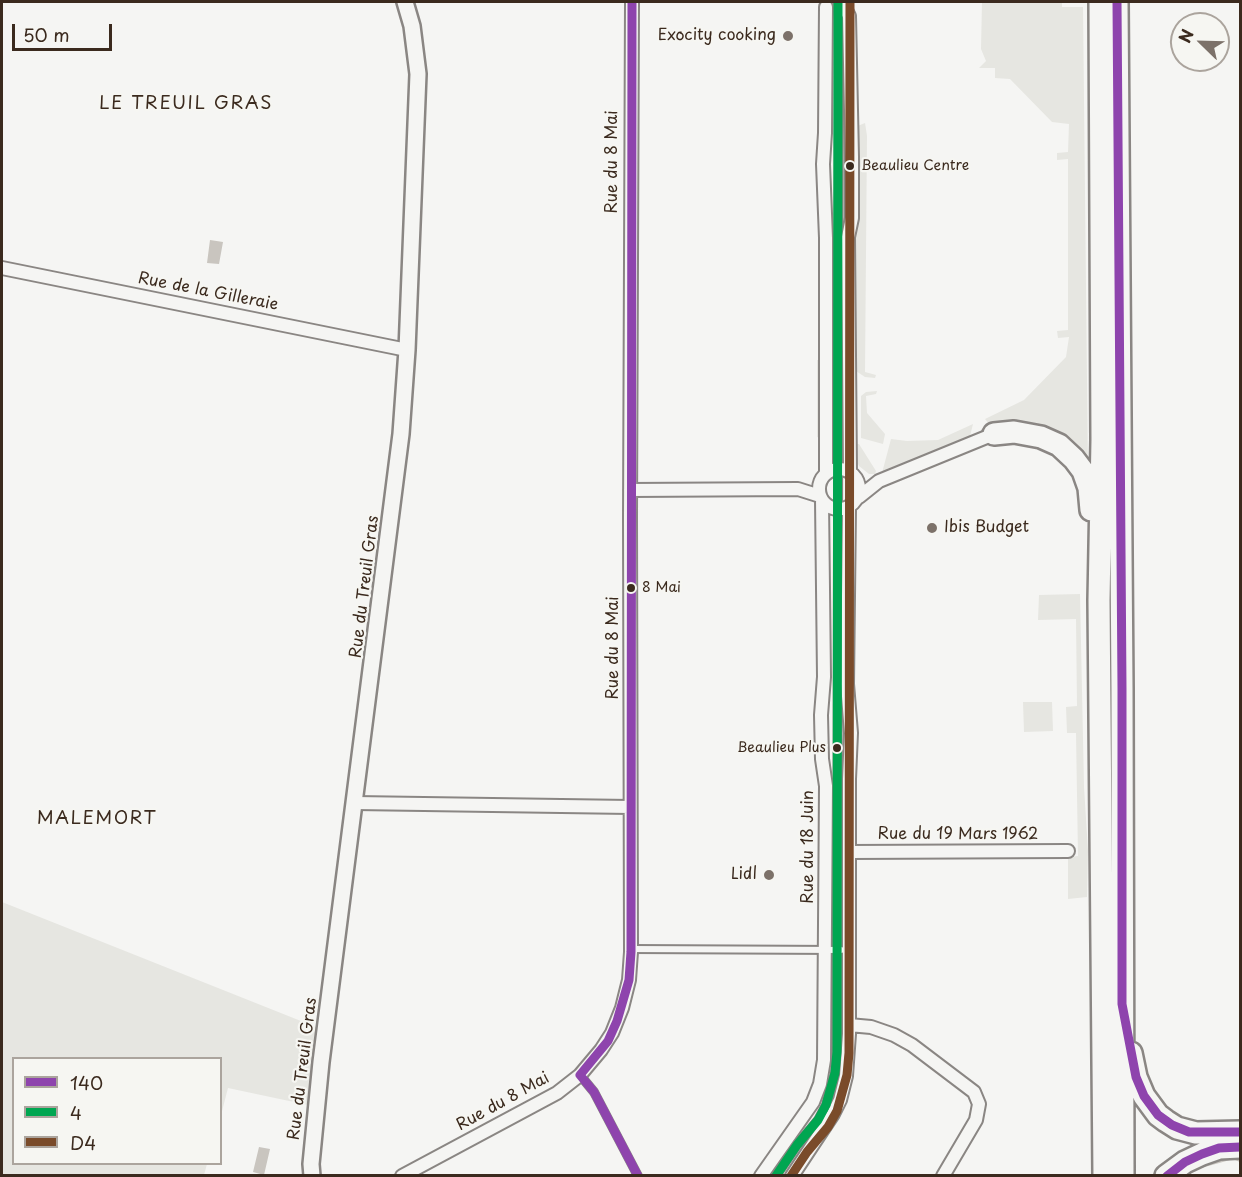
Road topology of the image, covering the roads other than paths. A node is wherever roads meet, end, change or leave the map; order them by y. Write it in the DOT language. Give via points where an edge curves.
graph roads {
  1 [pos="405,2"];
  2 [pos="632,2"];
  3 [pos="1100,2"];
  4 [pos="1117,2"];
  5 [pos="1126,2"];
  6 [pos="837,5"];
  7 [pos="1117,39"];
  8 [pos="2,268"];
  9 [pos="407,350"];
  10 [pos="994,434"];
  11 [pos="848,472"];
  12 [pos="824,477"];
  13 [pos="876,483"];
  14 [pos="798,489"];
  15 [pos="630,490"];
  16 [pos="858,497"];
  17 [pos="821,498"];
  18 [pos="843,509"];
  19 [pos="1099,600"];
  20 [pos="355,803"];
  21 [pos="630,807"];
  22 [pos="1068,851"];
  23 [pos="849,852"];
  24 [pos="631,949"];
  25 [pos="824,950"];
  26 [pos="843,950"];
  27 [pos="1122,1004"];
  28 [pos="845,1031"];
  29 [pos="824,1035"];
  30 [pos="580,1075"];
  31 [pos="1240,1132"];
  32 [pos="1240,1147"];
  33 [pos="312,1176"];
  34 [pos="402,1176"];
  35 [pos="638,1176"];
  36 [pos="761,1176"];
  37 [pos="776,1176"];
  38 [pos="792,1176"];
  39 [pos="942,1176"];
  40 [pos="1104,1176"];
  41 [pos="1123,1176"];
  42 [pos="1166,1176"];
  1 -- 9 [label="street, Rue du Treuil Gras" via="418,74"];
  2 -- 15 [label="street, Rue du 8 Mai"];
  3 -- 19 [label="highway"];
  4 -- 7 [label="highway"];
  5 -- 7 [label="highway"];
  6 -- 11 [label="street" via="849,16 852,218 848,237"];
  6 -- 12 [label="street, Rue du 18 Juin" via="823,164"];
  7 -- 27 [label="highway"];
  8 -- 9 [label="street, Rue de la Gilleraie"];
  9 -- 20 [label="street, Rue du Treuil Gras" via="399,463"];
  10 -- 13 [label="street"];
  10 -- 19 [label="highway" via="1014,432 1041,437 1059,445 1083,471 1089,488"];
  11 -- 12 [label="street"];
  11 -- 13 [label="street"];
  11 -- 16 [label="street" via="860,486"];
  11 -- 18 [label="lane"];
  12 -- 14 [label="street"];
  12 -- 17 [label="street, Rue du 18 Juin"];
  13 -- 16 [label="street"];
  14 -- 15 [label="street"];
  14 -- 17 [label="street"];
  15 -- 21 [label="street, Rue du 8 Mai"];
  16 -- 18 [label="street"];
  17 -- 18 [label="street" via="826,505"];
  17 -- 25 [label="street, Rue du 18 Juin" via="821,716 826,786"];
  18 -- 23 [label="street" via="851,733"];
  18 -- 26 [label="lane"];
  19 -- 40 [label="highway"];
  20 -- 21 [label="street"];
  20 -- 33 [label="street, Rue du Treuil Gras" via="321,1062"];
  21 -- 24 [label="street, Rue du 8 Mai"];
  22 -- 23 [label="street, Rue du 19 Mars 1962"];
  23 -- 26 [label="street"];
  24 -- 25 [label="lane"];
  24 -- 30 [label="street, Rue du 8 Mai" via="629,980 617,1021 608,1041"];
  25 -- 26 [label="lane"];
  25 -- 29 [label="street, Rue du 18 Juin"];
  26 -- 28 [label="street"];
  27 -- 31 [label="highway" via="1136,1077 1158,1115 1189,1132"];
  27 -- 41 [label="highway"];
  28 -- 29 [label="lane"];
  28 -- 37 [label="lane" via="818,1120"];
  28 -- 38 [label="street" via="846,1076 840,1100"];
  28 -- 39 [label="street" via="871,1027 894,1035 974,1092 979,1104 976,1120"];
  29 -- 36 [label="street, Rue du 18 Juin" via="821,1080 813,1102"];
  30 -- 34 [label="street, Rue du 8 Mai" via="557,1093"];
  30 -- 35 [label="lane" via="594,1092"];
  32 -- 42 [label="highway" via="1202,1154"];
}
